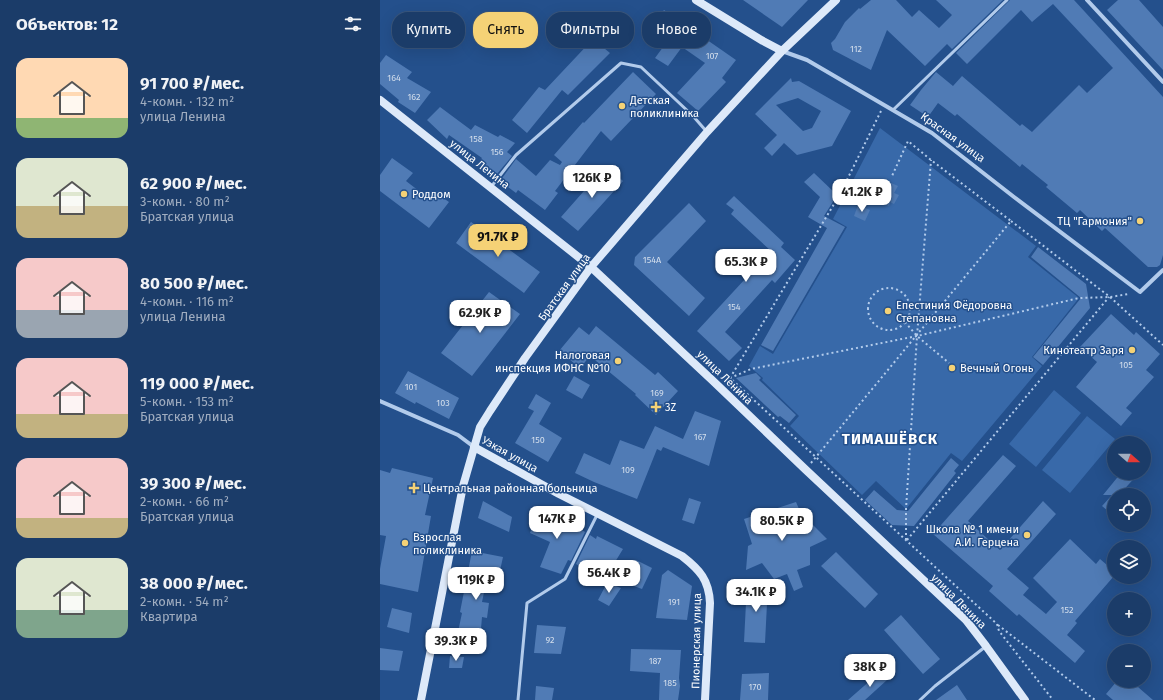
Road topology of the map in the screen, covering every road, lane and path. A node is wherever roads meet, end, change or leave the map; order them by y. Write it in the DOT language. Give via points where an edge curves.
graph roads {
  1 [pos="696,0"];
  2 [pos="835,0"];
  3 [pos="1007,0"];
  4 [pos="1087,0"];
  5 [pos="782,51"];
  6 [pos="1163,82"];
  7 [pos="380,100"];
  8 [pos="884,105"];
  9 [pos="893,110"];
  10 [pos="707,132"];
  11 [pos="931,160"];
  12 [pos="892,176"];
  13 [pos="491,187"];
  14 [pos="1011,221"];
  15 [pos="591,266"];
  16 [pos="1163,270"];
  17 [pos="1140,292"];
  18 [pos="1110,297"];
  19 [pos="905,322"];
  20 [pos="917,336"];
  21 [pos="1163,345"];
  22 [pos="949,363"];
  23 [pos="730,378"];
  24 [pos="712,380"];
  25 [pos="380,401"];
  26 [pos="474,448"];
  27 [pos="816,457"];
  28 [pos="598,513"];
  29 [pos="906,540"];
  30 [pos="706,583"];
  31 [pos="997,624"];
  32 [pos="986,646"];
  33 [pos="421,700"];
  34 [pos="518,700"];
  35 [pos="705,700"];
  36 [pos="920,700"];
  37 [pos="1025,700"];
  38 [pos="1053,700"];
  39 [pos="1095,700"];
  1 -- 5 [label="main road, Красная улица"];
  2 -- 5 [label="main road, Братская улица"];
  3 -- 9 [label="lane"];
  4 -- 6 [label="street"];
  5 -- 8 [label="street, Красная улица" via="806,60"];
  5 -- 10 [label="main road, Братская улица"];
  7 -- 13 [label="main road, улица Ленина"];
  8 -- 9 [label="street, Красная улица"];
  8 -- 23 [label="path" via="840,194"];
  9 -- 17 [label="street, Красная улица" via="932,133"];
  10 -- 13 [label="lane" via="641,67 621,62 516,154"];
  10 -- 15 [label="main road, Братская улица"];
  11 -- 12 [label="path" via="908,141"];
  11 -- 14 [label="path"];
  11 -- 20 [label="path"];
  13 -- 15 [label="main road, улица Ленина"];
  14 -- 18 [label="path"];
  14 -- 20 [label="path"];
  15 -- 24 [label="main road, улица Ленина"];
  15 -- 26 [label="main road, Братская улица" via="490,411 480,427"];
  16 -- 17 [label="street"];
  17 -- 18 [label="path"];
  18 -- 20 [label="path" via="1079,298"];
  18 -- 21 [label="path"];
  18 -- 29 [label="path"];
  19 -- 19 [label="path" via="910,309 906,296 901,292 882,288 871,296 867,310 873,324 879,328 893,330"];
  19 -- 20 [label="path"];
  20 -- 22 [label="path"];
  20 -- 23 [label="path" via="751,370"];
  20 -- 27 [label="path"];
  20 -- 29 [label="path"];
  23 -- 24 [label="path"];
  23 -- 27 [label="path"];
  24 -- 32 [label="main road, улица Ленина" via="966,620"];
  25 -- 26 [label="street, Узкая улица" via="458,435"];
  26 -- 28 [label="main road, Узкая улица"];
  26 -- 33 [label="main road, Братская улица" via="461,493"];
  27 -- 29 [label="path"];
  28 -- 30 [label="main road, Узкая улица" via="682,556 695,566"];
  28 -- 34 [label="lane" via="565,579 527,603"];
  29 -- 31 [label="path"];
  30 -- 35 [label="main road, Пионерская улица" via="710,603"];
  31 -- 38 [label="path" via="999,631"];
  31 -- 39 [label="path"];
  32 -- 36 [label="lane"];
  32 -- 37 [label="main road, улица Ленина"];
}
